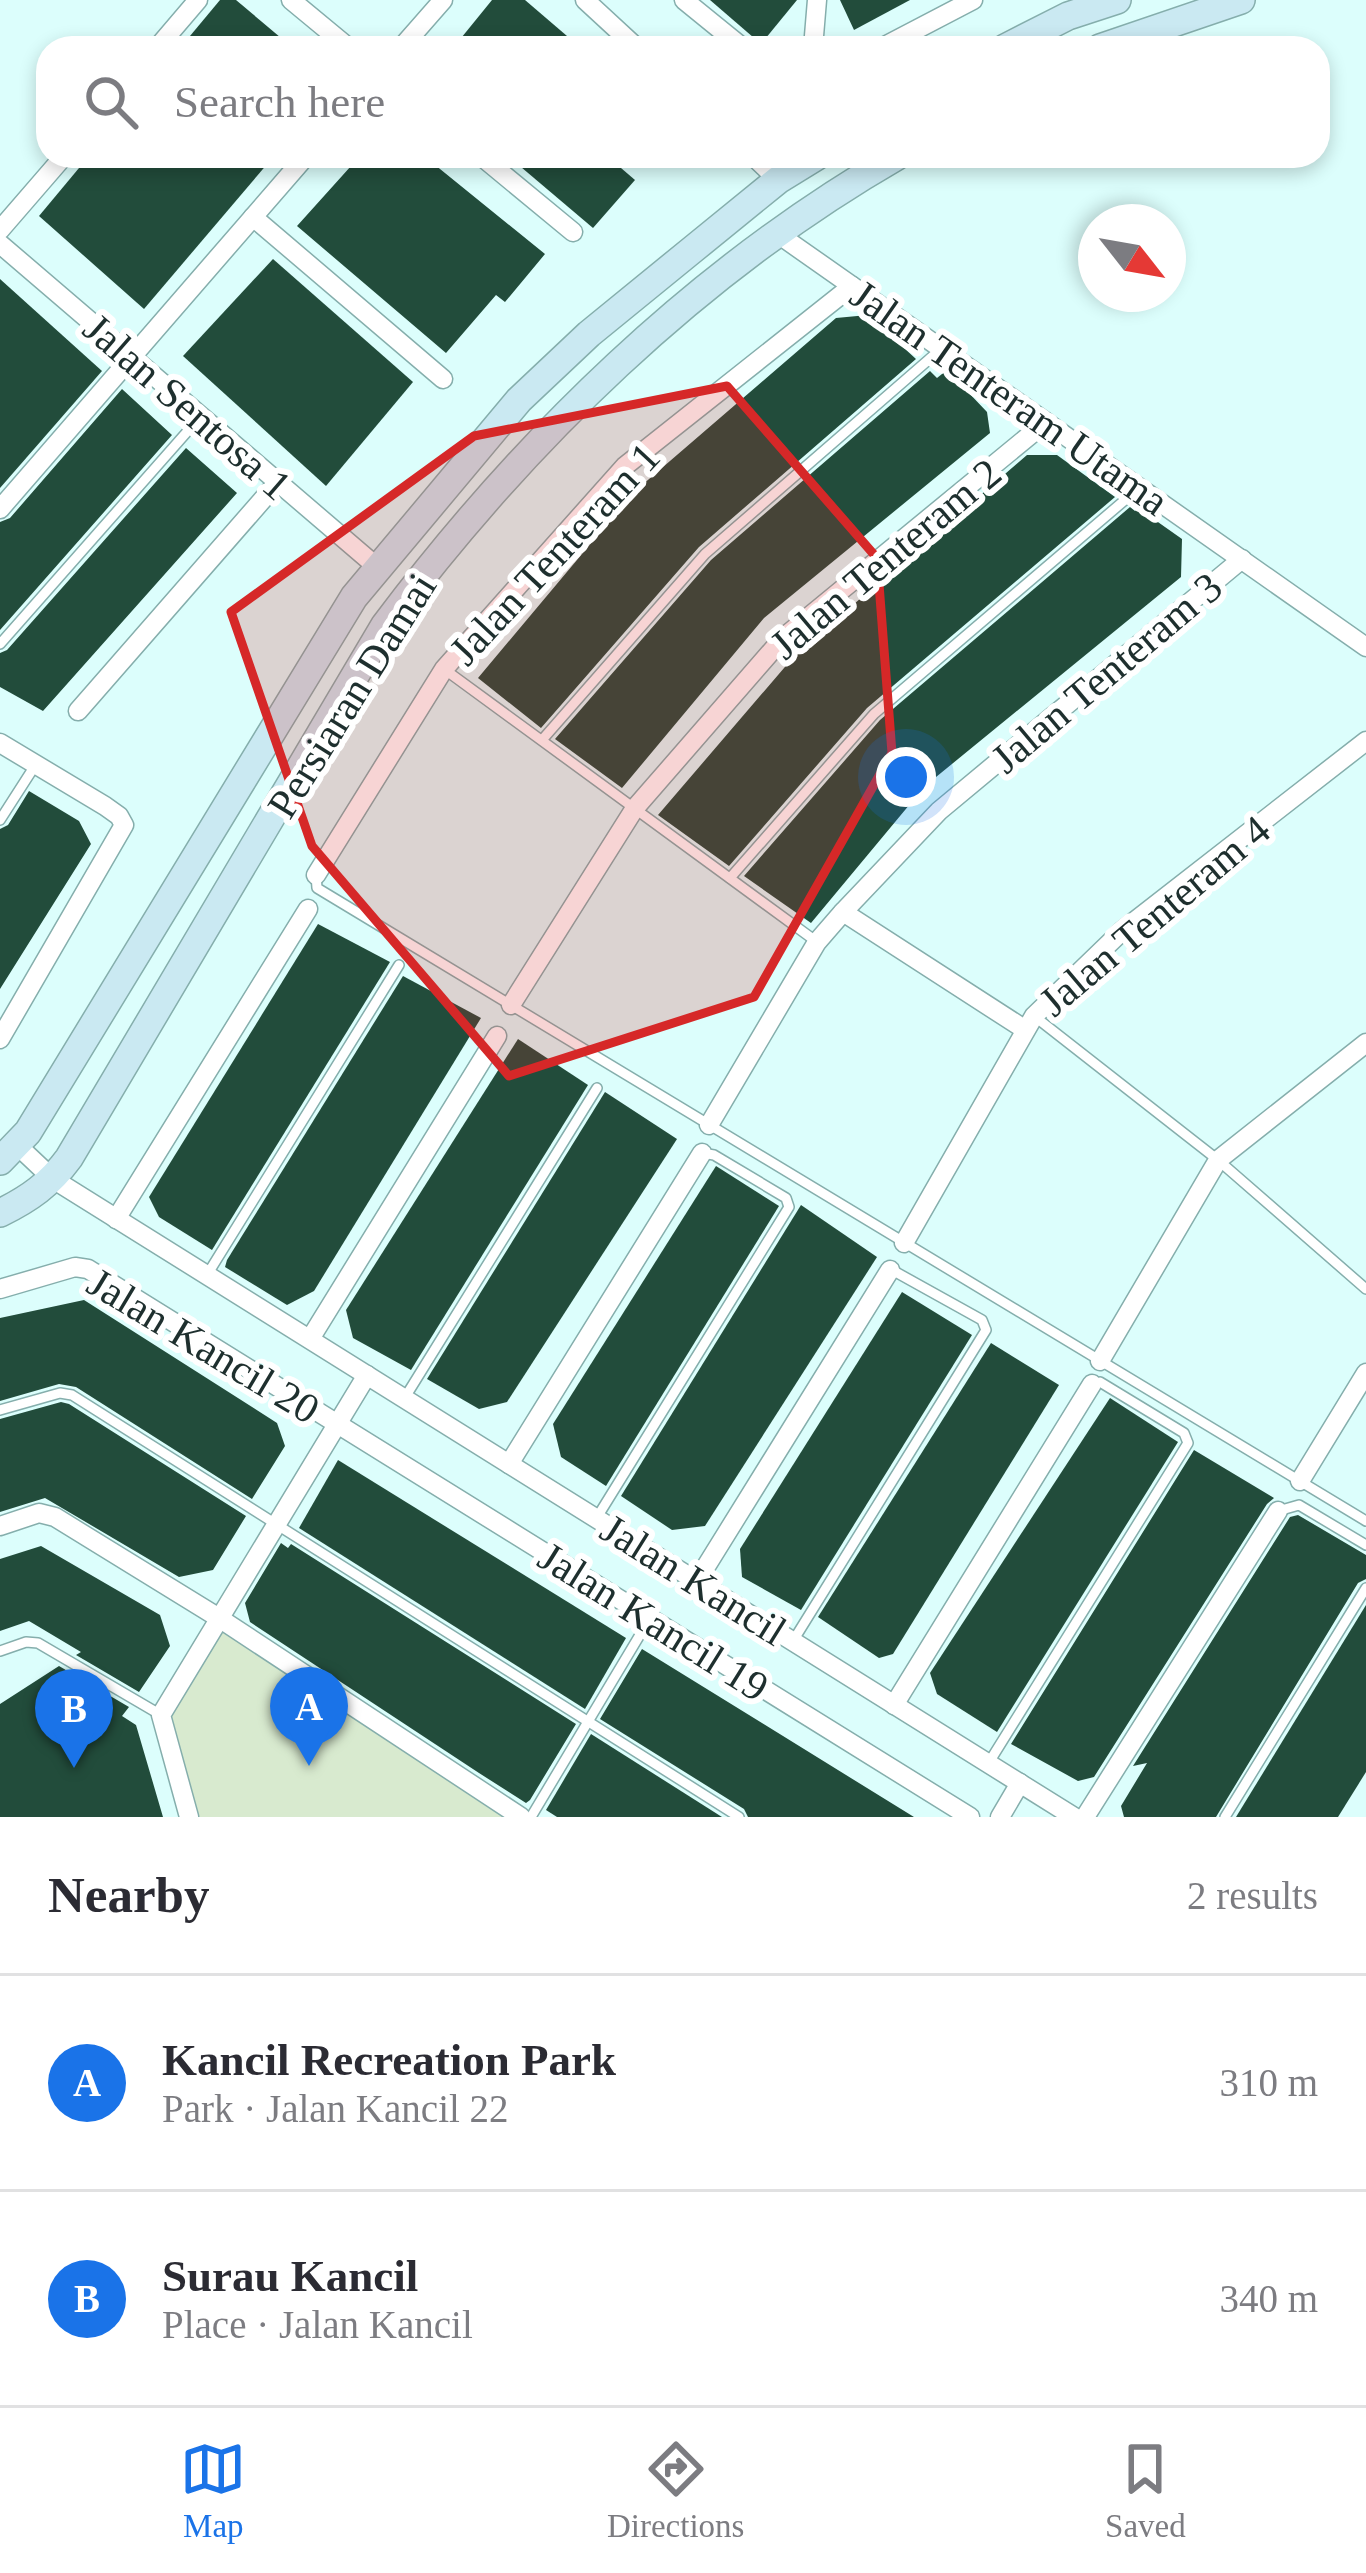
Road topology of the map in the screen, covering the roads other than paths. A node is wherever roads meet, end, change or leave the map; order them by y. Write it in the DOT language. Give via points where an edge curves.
graph roads {
  1 [pos="198,0"];
  2 [pos="291,0"];
  3 [pos="442,0"];
  4 [pos="585,0"];
  5 [pos="684,0"];
  6 [pos="817,0"];
  7 [pos="973,0"];
  8 [pos="1117,0"];
  9 [pos="1240,0"];
  10 [pos="167,36"];
  11 [pos="334,36"];
  12 [pos="410,36"];
  13 [pos="624,36"];
  14 [pos="728,36"];
  15 [pos="814,36"];
  16 [pos="904,36"];
  17 [pos="1029,36"];
  18 [pos="1135,36"];
  19 [pos="54,168"];
  20 [pos="296,168"];
  21 [pos="496,168"];
  22 [pos="766,168"];
  23 [pos="798,168"];
  24 [pos="879,168"];
  25 [pos="778,180"];
  26 [pos="253,217"];
  27 [pos="0,230"];
  28 [pos="573,232"];
  29 [pos="778,234"];
  30 [pos="0,244"];
  31 [pos="852,286"];
  32 [pos="941,349"];
  33 [pos="131,357"];
  34 [pos="443,379"];
  35 [pos="201,416"];
  36 [pos="1046,422"];
  37 [pos="278,482"];
  38 [pos="1139,488"];
  39 [pos="0,509"];
  40 [pos="1242,559"];
  41 [pos="377,567"];
  42 [pos="0,644"];
  43 [pos="1366,647"];
  44 [pos="445,669"];
  45 [pos="78,711"];
  46 [pos="542,740"];
  47 [pos="1366,741"];
  48 [pos="0,742"];
  49 [pos="36,764"];
  50 [pos="635,808"];
  51 [pos="0,820"];
  52 [pos="316,875"];
  53 [pos="730,878"];
  54 [pos="308,909"];
  55 [pos="843,912"];
  56 [pos="817,942"];
  57 [pos="399,965"];
  58 [pos="511,1005"];
  59 [pos="1029,1023"];
  60 [pos="497,1036"];
  61 [pos="0,1039"];
  62 [pos="1366,1043"];
  63 [pos="597,1088"];
  64 [pos="709,1125"];
  65 [pos="9,1153"];
  66 [pos="702,1153"];
  67 [pos="1218,1160"];
  68 [pos="53,1180"];
  69 [pos="0,1213"];
  70 [pos="116,1219"];
  71 [pos="904,1243"];
  72 [pos="890,1270"];
  73 [pos="207,1275"];
  74 [pos="0,1289"];
  75 [pos="1366,1289"];
  76 [pos="310,1340"];
  77 [pos="1100,1360"];
  78 [pos="367,1376"];
  79 [pos="1364,1380"];
  80 [pos="1092,1384"];
  81 [pos="404,1399"];
  82 [pos="0,1410"];
  83 [pos="338,1425"];
  84 [pos="509,1464"];
  85 [pos="1300,1481"];
  86 [pos="1278,1511"];
  87 [pos="596,1519"];
  88 [pos="1366,1521"];
  89 [pos="275,1524"];
  90 [pos="0,1526"];
  91 [pos="1366,1545"];
  92 [pos="697,1581"];
  93 [pos="1366,1588"];
  94 [pos="219,1618"];
  95 [pos="650,1618"];
  96 [pos="793,1642"];
  97 [pos="0,1651"];
  98 [pos="894,1705"];
  99 [pos="161,1715"];
  100 [pos="588,1722"];
  101 [pos="988,1764"];
  102 [pos="1020,1784"];
  103 [pos="189,1817"];
  104 [pos="521,1817"];
  105 [pos="531,1817"];
  106 [pos="740,1817"];
  107 [pos="970,1817"];
  108 [pos="1000,1817"];
  109 [pos="1074,1817"];
  110 [pos="1085,1817"];
  111 [pos="1225,1817"];
  1 -- 10 [label="street"];
  2 -- 11 [label="street"];
  3 -- 12 [label="street"];
  4 -- 13 [label="street"];
  5 -- 14 [label="street"];
  6 -- 15 [label="street"];
  7 -- 16 [label="street"];
  8 -- 17 [label="main road"];
  9 -- 18 [label="main road"];
  19 -- 27 [label="street"];
  20 -- 26 [label="street"];
  21 -- 28 [label="street"];
  22 -- 25 [label="street"];
  23 -- 25 [label="main road, Persiaran Damai"];
  24 -- 29 [label="main road, Persiaran Damai"];
  25 -- 41 [label="main road, Persiaran Damai" via="519,400"];
  26 -- 33 [label="street"];
  26 -- 34 [label="street"];
  29 -- 31 [label="street, Jalan Tenteram Utama"];
  29 -- 68 [label="main road, Persiaran Damai" via="667,321 547,433 405,599"];
  30 -- 33 [label="street, Jalan Sentosa 1"];
  31 -- 32 [label="street, Jalan Tenteram Utama"];
  31 -- 44 [label="street, Jalan Tenteram 1" via="625,466"];
  32 -- 36 [label="street, Jalan Tenteram Utama"];
  32 -- 46 [label="lane" via="705,554"];
  33 -- 35 [label="street, Jalan Sentosa 1"];
  33 -- 39 [label="street"];
  35 -- 37 [label="street, Jalan Sentosa 1"];
  35 -- 42 [label="lane"];
  36 -- 38 [label="street, Jalan Tenteram Utama"];
  36 -- 50 [label="street, Jalan Tenteram 2" via="783,638"];
  37 -- 41 [label="street, Jalan Sentosa 1"];
  37 -- 45 [label="street"];
  38 -- 40 [label="street, Jalan Tenteram Utama"];
  38 -- 53 [label="lane" via="874,714"];
  40 -- 43 [label="street, Jalan Tenteram Utama"];
  40 -- 55 [label="street, Jalan Tenteram 3" via="939,811"];
  41 -- 65 [label="main road, Persiaran Damai"];
  44 -- 46 [label="lane"];
  44 -- 52 [label="street, Jalan Tenteram 1"];
  46 -- 50 [label="lane"];
  47 -- 59 [label="street, Jalan Tenteram 4" via="1122,931"];
  48 -- 49 [label="street"];
  49 -- 51 [label="lane"];
  49 -- 61 [label="street" via="105,806 123,820 123,831"];
  50 -- 53 [label="lane"];
  50 -- 58 [label="street, Jalan Tenteram 2"];
  52 -- 58 [label="lane" via="316,888"];
  53 -- 56 [label="lane"];
  54 -- 70 [label="street"];
  55 -- 56 [label="street, Jalan Tenteram 3"];
  55 -- 59 [label="street"];
  56 -- 64 [label="street, Jalan Tenteram 3"];
  57 -- 73 [label="lane"];
  58 -- 64 [label="lane"];
  59 -- 67 [label="lane"];
  59 -- 71 [label="street, Jalan Tenteram 4"];
  60 -- 76 [label="street"];
  62 -- 67 [label="street"];
  63 -- 81 [label="lane"];
  64 -- 71 [label="lane"];
  65 -- 68 [label="street, Jalan Kancil"];
  66 -- 84 [label="street"];
  66 -- 87 [label="lane" via="786,1198 789,1208"];
  67 -- 75 [label="lane"];
  67 -- 77 [label="street"];
  68 -- 69 [label="main road, Persiaran Damai"];
  68 -- 70 [label="street, Jalan Kancil"];
  70 -- 73 [label="street, Jalan Kancil"];
  71 -- 77 [label="lane"];
  72 -- 92 [label="street"];
  72 -- 96 [label="lane" via="982,1320 986,1330"];
  73 -- 76 [label="street, Jalan Kancil"];
  74 -- 83 [label="street, Jalan Kancil 20" via="84,1267"];
  76 -- 78 [label="street, Jalan Kancil"];
  77 -- 85 [label="lane"];
  78 -- 81 [label="street, Jalan Kancil"];
  78 -- 83 [label="street"];
  79 -- 85 [label="street"];
  80 -- 98 [label="street"];
  80 -- 101 [label="lane" via="1184,1433 1188,1443"];
  81 -- 84 [label="street, Jalan Kancil"];
  82 -- 89 [label="lane" via="68,1394"];
  83 -- 89 [label="street"];
  83 -- 95 [label="street, Jalan Kancil 19"];
  84 -- 87 [label="street, Jalan Kancil"];
  85 -- 88 [label="lane"];
  86 -- 91 [label="lane" via="1299,1505"];
  86 -- 110 [label="street"];
  87 -- 92 [label="street, Jalan Kancil"];
  89 -- 94 [label="street"];
  89 -- 100 [label="lane"];
  90 -- 94 [label="street" via="55,1516"];
  92 -- 96 [label="street, Jalan Kancil"];
  93 -- 111 [label="lane"];
  94 -- 99 [label="street"];
  94 -- 104 [label="street"];
  95 -- 100 [label="lane"];
  95 -- 107 [label="street, Jalan Kancil 19"];
  96 -- 98 [label="street, Jalan Kancil"];
  97 -- 99 [label="lane" via="38,1643"];
  98 -- 101 [label="street, Jalan Kancil"];
  99 -- 103 [label="street"];
  100 -- 105 [label="lane"];
  100 -- 106 [label="lane"];
  101 -- 102 [label="street, Jalan Kancil"];
  102 -- 108 [label="street"];
  102 -- 109 [label="street, Jalan Kancil"];
}
